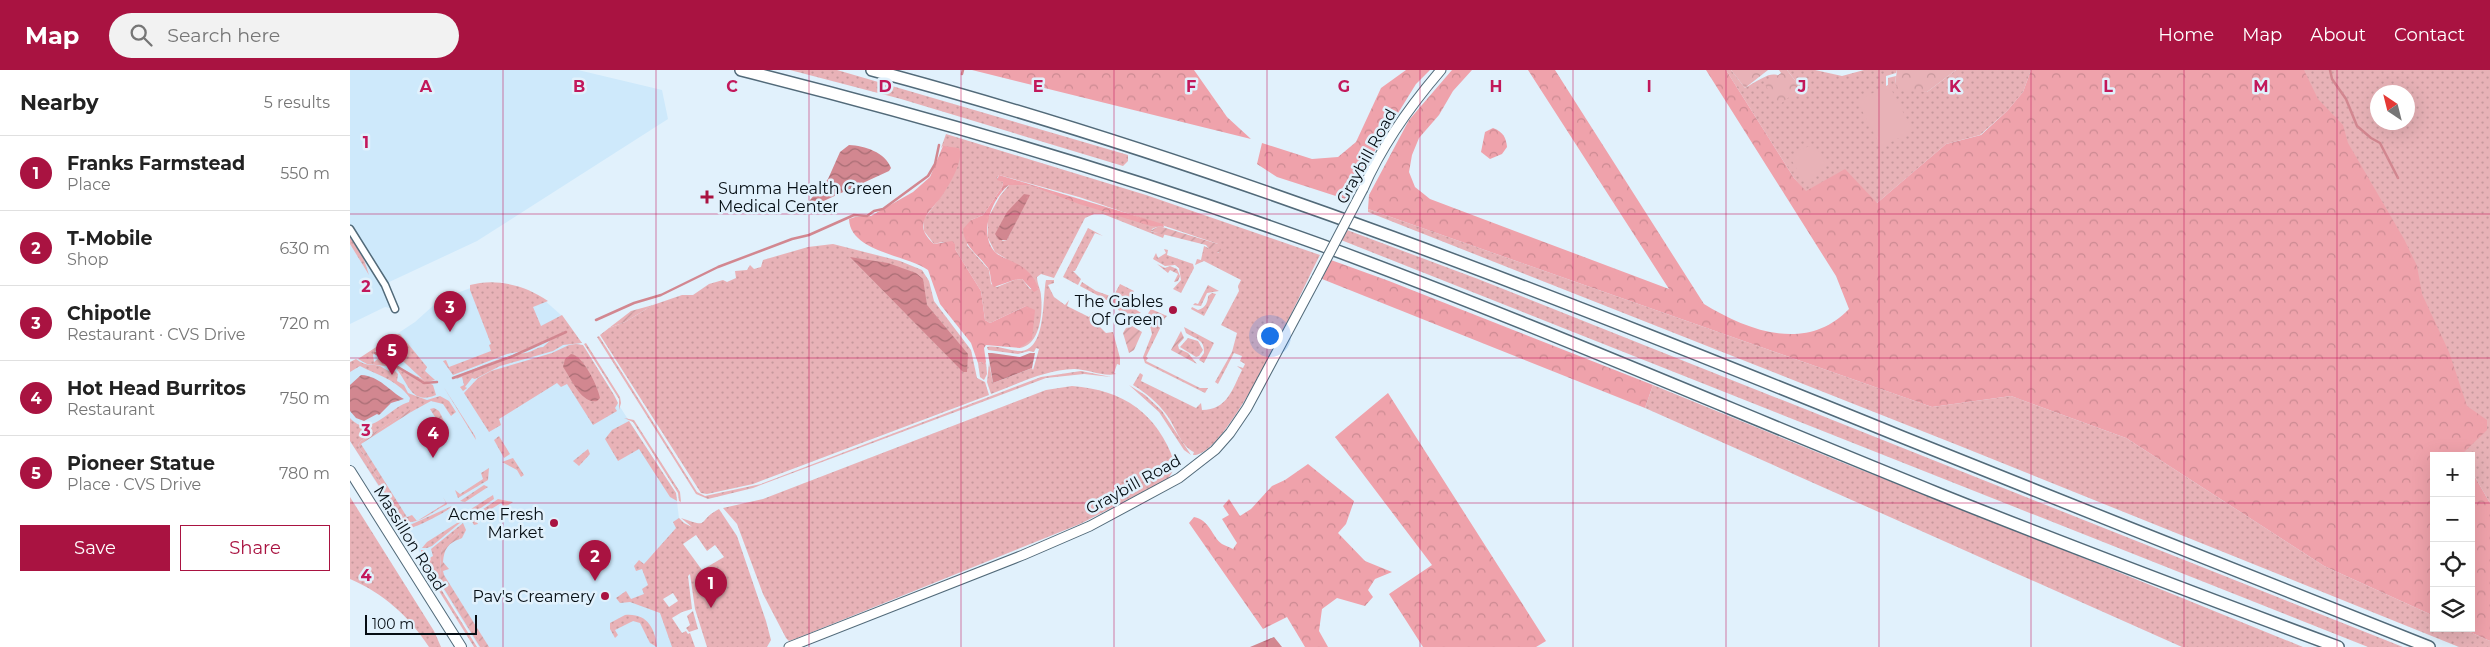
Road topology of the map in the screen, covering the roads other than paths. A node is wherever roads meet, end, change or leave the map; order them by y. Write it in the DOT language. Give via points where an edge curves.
graph roads {
  1 [pos="741,70"];
  2 [pos="872,70"];
  3 [pos="1441,70"];
  4 [pos="350,229"];
  5 [pos="395,309"];
  6 [pos="350,471"];
  7 [pos="461,647"];
  8 [pos="789,647"];
  9 [pos="2338,647"];
  10 [pos="2429,647"];
  1 -- 9 [label="highway" via="1005,141 1318,244 1625,364 2084,552"];
  2 -- 10 [label="highway" via="1162,156 1406,241"];
  3 -- 8 [label="street, Graybill Road, bridge" via="1391,136 1247,408 1215,450 1179,478 1082,529"];
  4 -- 5 [label="street" via="385,285"];
  6 -- 7 [label="main road, Massillon Road"];
}
